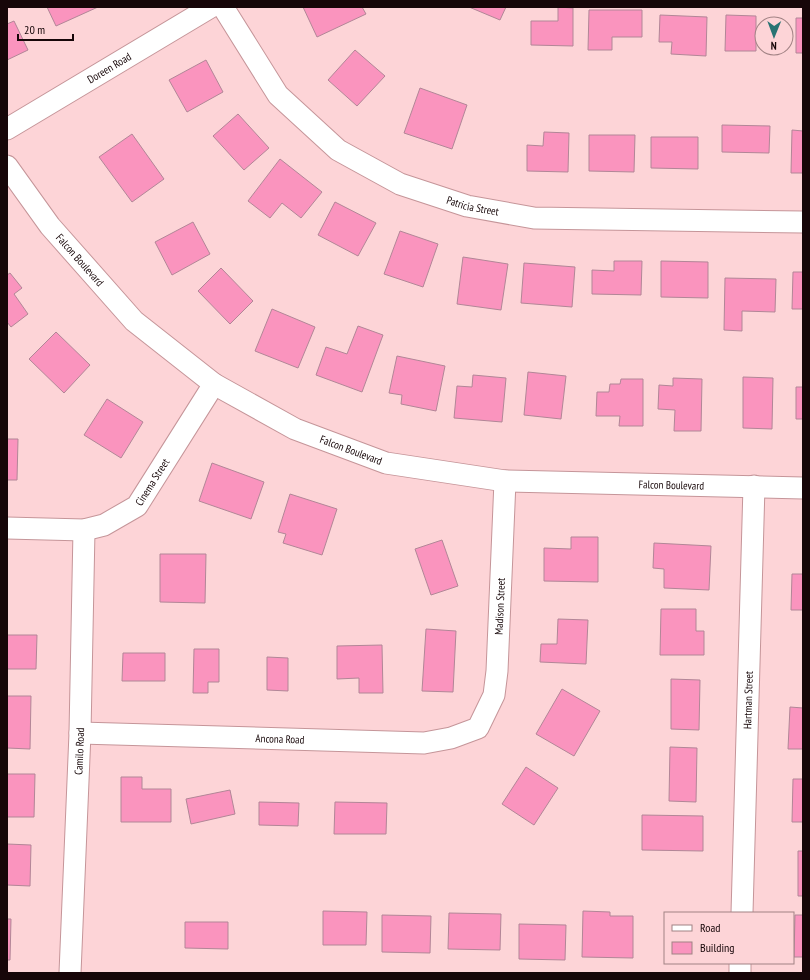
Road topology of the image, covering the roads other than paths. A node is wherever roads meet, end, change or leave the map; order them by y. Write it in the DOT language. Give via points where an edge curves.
graph roads {
  1 [pos="211,7"];
  2 [pos="223,7"];
  3 [pos="7,129"];
  4 [pos="7,166"];
  5 [pos="803,222"];
  6 [pos="214,384"];
  7 [pos="505,481"];
  8 [pos="754,486"];
  9 [pos="803,488"];
  10 [pos="7,528"];
  11 [pos="84,530"];
  12 [pos="478,728"];
  13 [pos="80,734"];
  14 [pos="742,912"];
  15 [pos="70,973"];
  1 -- 3 [label="street, Doreen Road"];
  2 -- 5 [label="street, Patricia Street" via="278,95 338,150 400,184 467,206 534,218"];
  4 -- 6 [label="street, Falcon Boulevard" via="50,226 134,321"];
  6 -- 7 [label="street, Falcon Boulevard" via="295,429 386,463"];
  6 -- 11 [label="street, Cinema Street" via="137,506 104,525"];
  7 -- 8 [label="street, Falcon Boulevard"];
  7 -- 12 [label="street, Madison Street" via="497,671 494,695"];
  8 -- 9 [label="street, Falcon Boulevard"];
  8 -- 14 [label="street, Hartman Street"];
  10 -- 11 [label="street, Cinema Street"];
  11 -- 13 [label="street, Camilo Road"];
  12 -- 13 [label="street, Ancona Road" via="451,738 424,743"];
  13 -- 15 [label="street, Camilo Road"];
}
